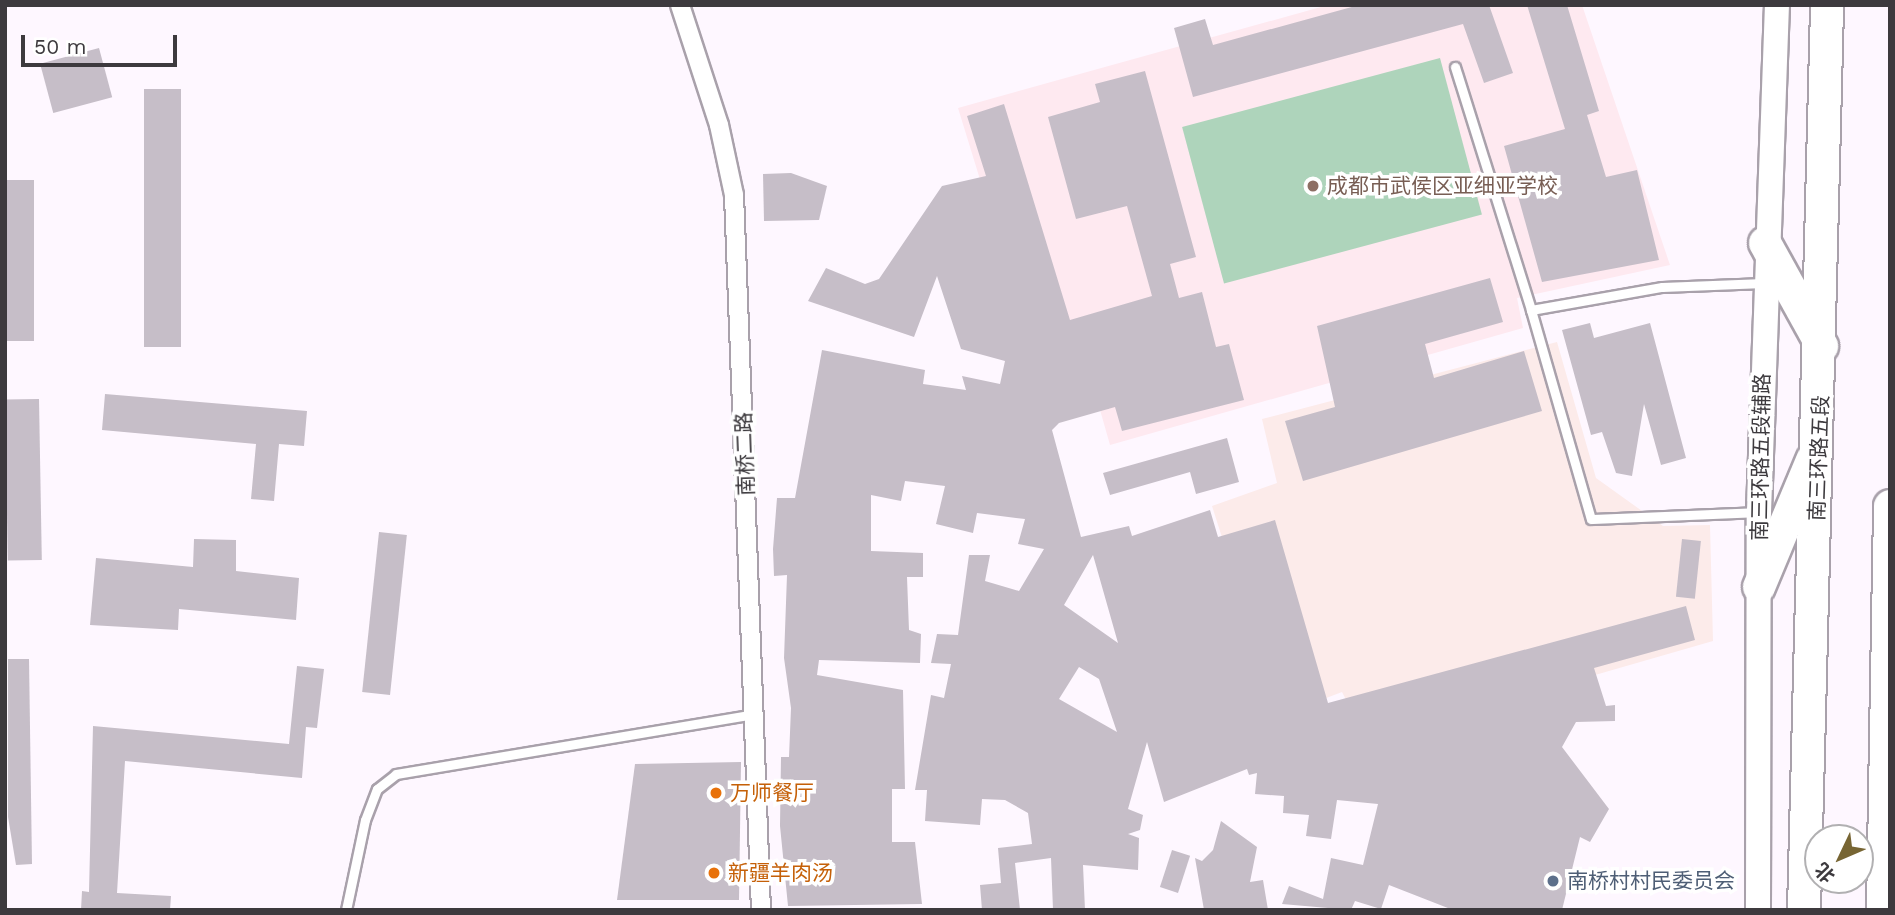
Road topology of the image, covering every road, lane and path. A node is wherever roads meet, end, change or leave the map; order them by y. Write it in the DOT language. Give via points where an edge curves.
graph roads {
  1 [pos="680,5"];
  2 [pos="1776,5"];
  3 [pos="1827,5"];
  4 [pos="1455,67"];
  5 [pos="1766,243"];
  6 [pos="1764,284"];
  7 [pos="1531,310"];
  8 [pos="1823,347"];
  9 [pos="1820,443"];
  10 [pos="1890,506"];
  11 [pos="1759,512"];
  12 [pos="1889,580"];
  13 [pos="1759,587"];
  14 [pos="756,714"];
  15 [pos="346,910"];
  16 [pos="761,910"];
  17 [pos="1758,910"];
  18 [pos="1804,910"];
  19 [pos="1883,910"];
  1 -- 14 [label="street, 南桥二路" via="719,125 734,195"];
  2 -- 5 [label="main road, 南三环路五段辅路"];
  3 -- 8 [label="highway, 南三环路五段"];
  4 -- 7 [label="lane"];
  5 -- 6 [label="main road, 南三环路五段辅路"];
  5 -- 8 [label="highway"];
  6 -- 7 [label="lane" via="1662,287"];
  6 -- 11 [label="main road, 南三环路五段辅路"];
  7 -- 11 [label="lane" via="1591,520"];
  8 -- 9 [label="highway, 南三环路五段"];
  9 -- 13 [label="highway"];
  9 -- 18 [label="highway, 南三环路五段"];
  10 -- 12 [label="highway"];
  11 -- 13 [label="main road, 南三环路五段辅路"];
  12 -- 19 [label="highway"];
  13 -- 17 [label="main road, 南三环路五段辅路"];
  14 -- 15 [label="lane" via="396,774 377,789 365,820"];
  14 -- 16 [label="street, 南桥二路"];
}
